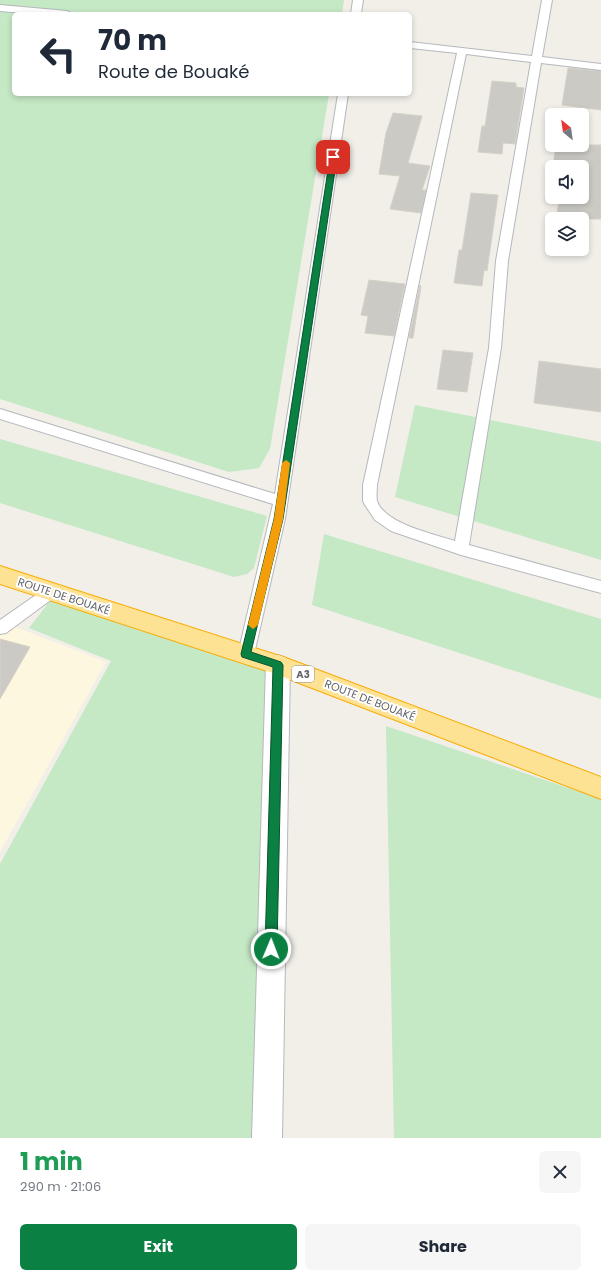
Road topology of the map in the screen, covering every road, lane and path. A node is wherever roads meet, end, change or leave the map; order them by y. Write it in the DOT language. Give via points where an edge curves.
graph roads {
  1 [pos="358,0"];
  2 [pos="547,0"];
  3 [pos="0,8"];
  4 [pos="45,12"];
  5 [pos="356,12"];
  6 [pos="412,45"];
  7 [pos="462,51"];
  8 [pos="536,60"];
  9 [pos="601,67"];
  10 [pos="343,96"];
  11 [pos="0,414"];
  12 [pos="280,501"];
  13 [pos="461,549"];
  14 [pos="0,576"];
  15 [pos="601,587"];
  16 [pos="51,592"];
  17 [pos="0,628"];
  18 [pos="246,654"];
  19 [pos="278,665"];
  20 [pos="601,788"];
  21 [pos="267,1138"];
  1 -- 5 [label="lane"];
  2 -- 8 [label="lane"];
  3 -- 4 [label="lane"];
  6 -- 7 [label="lane"];
  7 -- 8 [label="lane"];
  7 -- 13 [label="lane" via="372,478 370,501 380,516 396,527"];
  8 -- 9 [label="lane"];
  8 -- 13 [label="lane" via="502,261 495,348"];
  10 -- 12 [label="lane"];
  11 -- 12 [label="lane"];
  12 -- 18 [label="lane"];
  13 -- 15 [label="lane"];
  14 -- 16 [label="highway, ROUTE DE BOUAKÉ / A3"];
  16 -- 17 [label="lane"];
  16 -- 18 [label="highway, ROUTE DE BOUAKÉ / A3"];
  18 -- 19 [label="highway, ROUTE DE BOUAKÉ / A3"];
  19 -- 20 [label="highway, ROUTE DE BOUAKÉ / A3"];
  19 -- 21 [label="street"];
}
